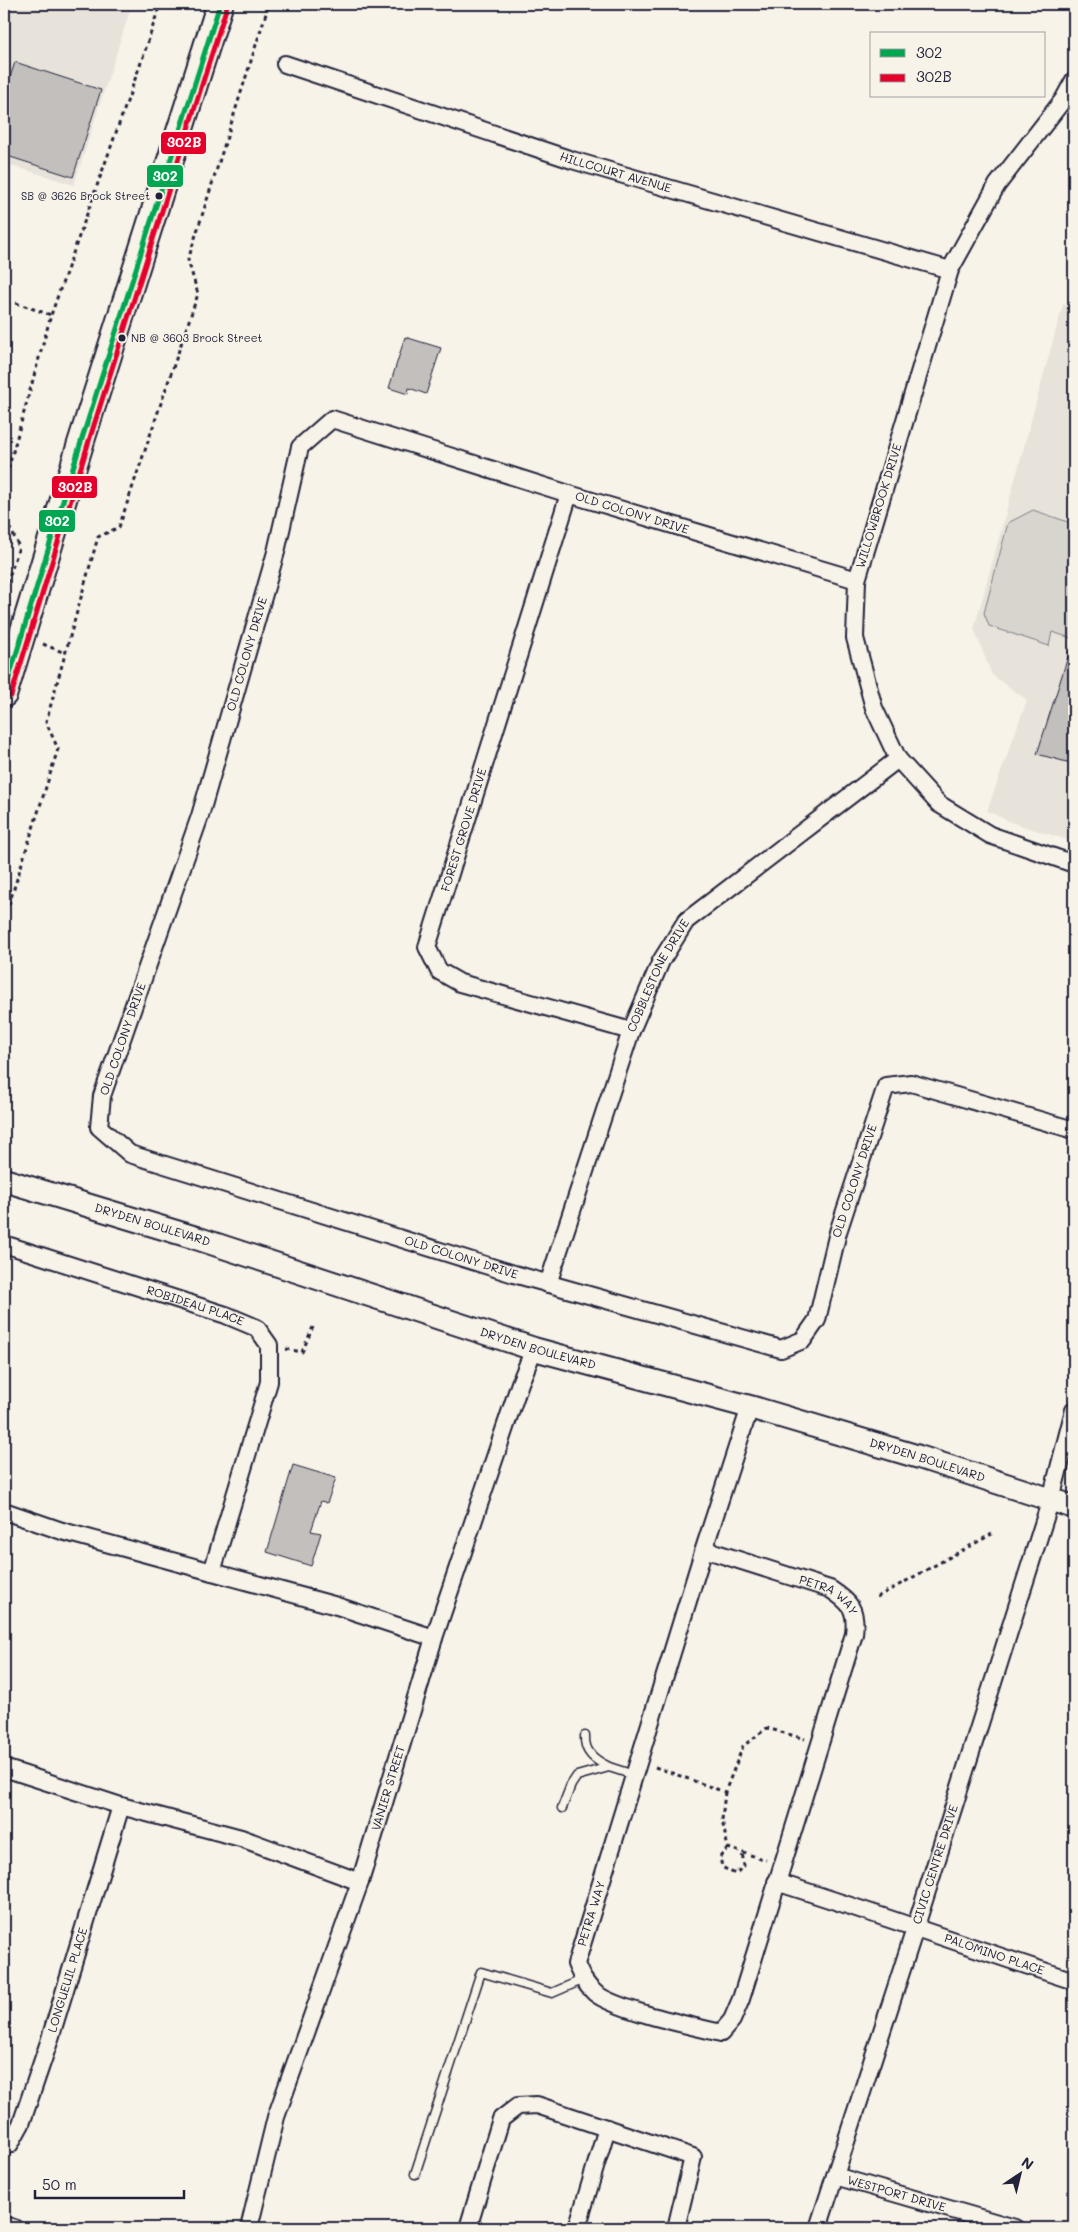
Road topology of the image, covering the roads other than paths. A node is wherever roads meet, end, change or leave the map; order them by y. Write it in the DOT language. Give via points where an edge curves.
graph roads {
  1 [pos="220,4"];
  2 [pos="285,64"];
  3 [pos="1074,80"];
  4 [pos="950,270"];
  5 [pos="569,494"];
  6 [pos="856,580"];
  7 [pos="4,694"];
  8 [pos="898,759"];
  9 [pos="1074,864"];
  10 [pos="631,1031"];
  11 [pos="1074,1130"];
  12 [pos="4,1180"];
  13 [pos="4,1244"];
  14 [pos="548,1284"];
  15 [pos="534,1349"];
  16 [pos="750,1408"];
  17 [pos="1074,1410"];
  18 [pos="1051,1499"];
  19 [pos="1074,1507"];
  20 [pos="4,1511"];
  21 [pos="704,1549"];
  22 [pos="212,1572"];
  23 [pos="434,1638"];
  24 [pos="585,1736"];
  25 [pos="609,1767"];
  26 [pos="4,1768"];
  27 [pos="637,1769"];
  28 [pos="121,1806"];
  29 [pos="562,1808"];
  30 [pos="360,1882"];
  31 [pos="776,1882"];
  32 [pos="915,1929"];
  33 [pos="582,1980"];
  34 [pos="1074,1981"];
  35 [pos="607,2128"];
  36 [pos="4,2147"];
  37 [pos="415,2174"];
  38 [pos="835,2176"];
  39 [pos="4,2225"];
  40 [pos="14,2228"];
  41 [pos="249,2228"];
  42 [pos="468,2228"];
  43 [pos="577,2228"];
  44 [pos="676,2228"];
  45 [pos="818,2228"];
  46 [pos="1015,2228"];
  1 -- 7 [label="main road"];
  2 -- 4 [label="street, HILLCOURT AVENUE" via="572,160"];
  3 -- 4 [label="street, WILLOWBROOK DRIVE" via="1063,100 997,185"];
  4 -- 6 [label="street, WILLOWBROOK DRIVE"];
  5 -- 6 [label="street, OLD COLONY DRIVE"];
  5 -- 10 [label="street, FOREST GROVE DRIVE" via="427,947 439,971 460,983"];
  5 -- 14 [label="street, OLD COLONY DRIVE" via="332,419 300,447 276,552 200,816 102,1096 98,1126 130,1154"];
  6 -- 8 [label="street, WILLOWBROOK DRIVE" via="854,638 874,708"];
  8 -- 9 [label="street, WILLOWBROOK DRIVE" via="939,804 990,834"];
  8 -- 10 [label="street, COBBLESTONE DRIVE" via="686,921 661,961"];
  10 -- 14 [label="street, COBBLESTONE DRIVE"];
  11 -- 14 [label="street, OLD COLONY DRIVE" via="911,1083 886,1086 838,1232 817,1320 803,1340 781,1349"];
  12 -- 15 [label="street, DRYDEN BOULEVARD" via="196,1238"];
  13 -- 22 [label="street, ROBIDEAU PLACE" via="226,1315 257,1328 269,1345 269,1382"];
  15 -- 16 [label="street, DRYDEN BOULEVARD"];
  15 -- 23 [label="street, VANIER STREET"];
  16 -- 18 [label="street, DRYDEN BOULEVARD"];
  16 -- 21 [label="street, PETRA WAY"];
  17 -- 18 [label="street, CIVIC CENTRE DRIVE"];
  18 -- 19 [label="street, DRYDEN BOULEVARD"];
  18 -- 32 [label="street, CIVIC CENTRE DRIVE"];
  20 -- 22 [label="street" via="62,1531"];
  21 -- 27 [label="street, PETRA WAY"];
  21 -- 31 [label="street, PETRA WAY" via="830,1589 846,1600 856,1619"];
  22 -- 23 [label="street" via="336,1606"];
  23 -- 30 [label="street, VANIER STREET"];
  24 -- 25 [label="lane" via="584,1745 593,1759"];
  25 -- 27 [label="lane"];
  25 -- 29 [label="lane" via="577,1776"];
  26 -- 28 [label="street"];
  27 -- 33 [label="street, PETRA WAY" via="576,1964"];
  28 -- 30 [label="street" via="241,1838"];
  28 -- 36 [label="street, LONGUEUIL PLACE" via="21,2124 10,2144"];
  30 -- 41 [label="street, VANIER STREET" via="276,2117"];
  31 -- 32 [label="street"];
  31 -- 33 [label="street, PETRA WAY" via="742,1999 732,2020 721,2033 618,2005 596,1994"];
  32 -- 34 [label="street, PALOMINO PLACE"];
  32 -- 38 [label="street, CIVIC CENTRE DRIVE"];
  33 -- 37 [label="lane" via="552,1994 481,1972"];
  35 -- 42 [label="street" via="537,2105 518,2106 501,2119"];
  35 -- 43 [label="street"];
  35 -- 44 [label="street" via="693,2157"];
  38 -- 45 [label="street, CIVIC CENTRE DRIVE"];
  38 -- 46 [label="street, WESTPORT DRIVE"];
  39 -- 40 [label="street"];
}
